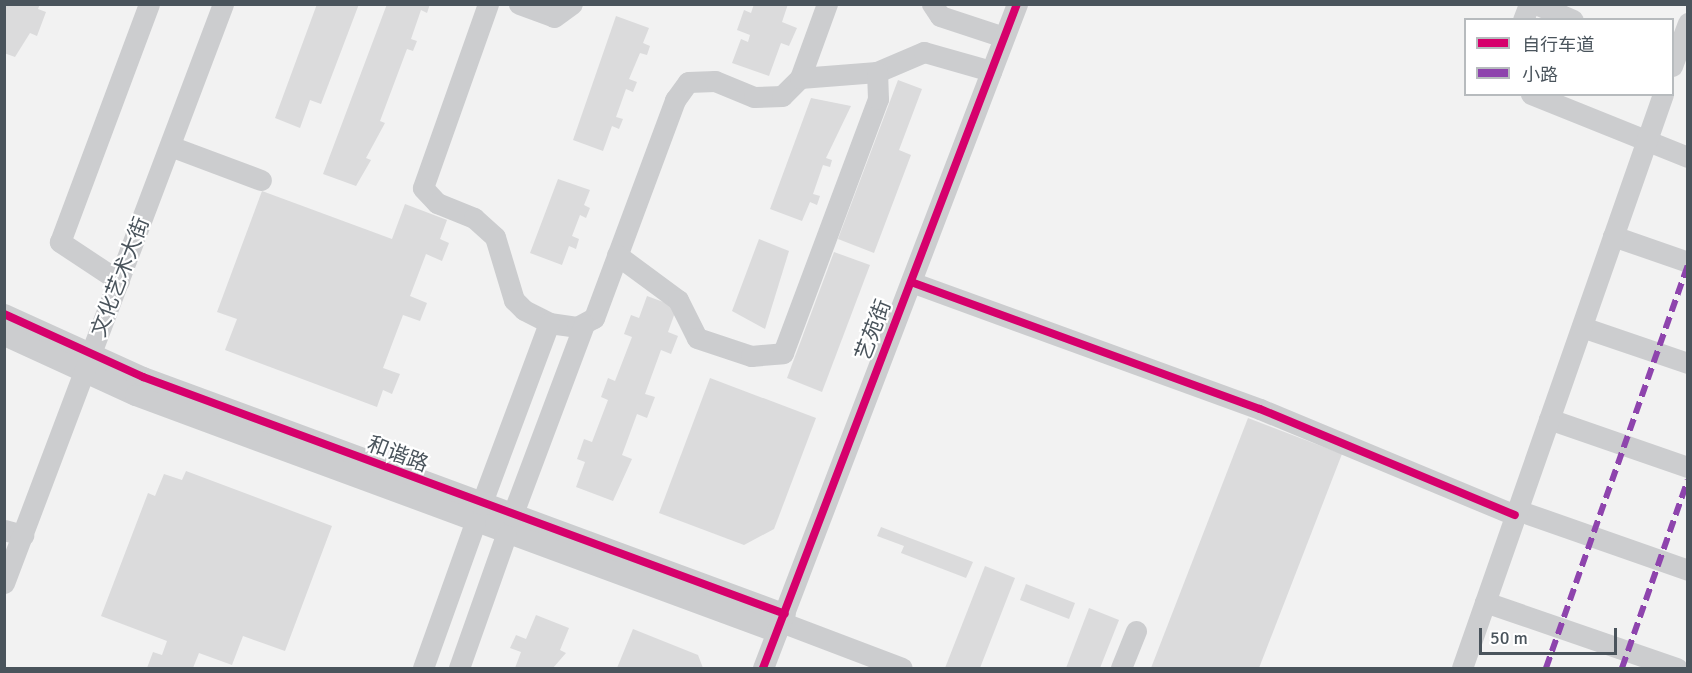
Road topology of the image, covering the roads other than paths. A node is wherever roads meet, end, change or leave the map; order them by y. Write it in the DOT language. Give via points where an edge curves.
graph roads {
  1 [pos="148,4"];
  2 [pos="223,4"];
  3 [pos="488,4"];
  4 [pos="519,4"];
  5 [pos="572,4"];
  6 [pos="827,4"];
  7 [pos="932,4"];
  8 [pos="1017,4"];
  9 [pos="1536,4"];
  10 [pos="1568,18"];
  11 [pos="1688,23"];
  12 [pos="1004,37"];
  13 [pos="1677,64"];
  14 [pos="991,71"];
  15 [pos="876,72"];
  16 [pos="800,78"];
  17 [pos="1536,96"];
  18 [pos="1662,96"];
  19 [pos="1646,142"];
  20 [pos="170,146"];
  21 [pos="1688,158"];
  22 [pos="261,180"];
  23 [pos="1613,236"];
  24 [pos="617,255"];
  25 [pos="1688,262"];
  26 [pos="119,281"];
  27 [pos="911,282"];
  28 [pos="4,314"];
  29 [pos="549,323"];
  30 [pos="584,324"];
  31 [pos="1582,327"];
  32 [pos="4,335"];
  33 [pos="88,363"];
  34 [pos="1688,363"];
  35 [pos="1549,419"];
  36 [pos="1688,467"];
  37 [pos="1516,513"];
  38 [pos="478,514"];
  39 [pos="509,526"];
  40 [pos="14,533"];
  41 [pos="1688,570"];
  42 [pos="7,571"];
  43 [pos="1485,602"];
  44 [pos="781,622"];
  45 [pos="1136,631"];
  46 [pos="423,669"];
  47 [pos="459,669"];
  48 [pos="763,669"];
  49 [pos="902,669"];
  50 [pos="1121,669"];
  51 [pos="1462,669"];
  52 [pos="1677,669"];
  1 -- 26 [label="street" via="60,242"];
  2 -- 20 [label="street, 文化艺术大街"];
  3 -- 29 [label="street" via="423,188 437,203 486,227 500,250 514,300"];
  4 -- 5 [label="street" via="554,17"];
  6 -- 16 [label="street"];
  7 -- 12 [label="street" via="940,16"];
  8 -- 12 [label="street, 艺苑街"];
  9 -- 10 [label="street"];
  11 -- 13 [label="street"];
  12 -- 14 [label="street, 艺苑街"];
  14 -- 15 [label="street" via="924,52"];
  14 -- 27 [label="street, 艺苑街"];
  15 -- 16 [label="street"];
  15 -- 24 [label="street" via="878,99 783,352 751,356 697,338 678,300"];
  16 -- 24 [label="street" via="782,96 768,99 715,81 688,82 675,100"];
  17 -- 19 [label="street"];
  18 -- 19 [label="street"];
  19 -- 21 [label="street"];
  19 -- 23 [label="street"];
  20 -- 22 [label="street"];
  20 -- 26 [label="street, 文化艺术大街"];
  23 -- 25 [label="street"];
  23 -- 31 [label="street"];
  24 -- 30 [label="street" via="594,318"];
  26 -- 33 [label="street, 文化艺术大街"];
  27 -- 37 [label="street" via="1260,410"];
  27 -- 44 [label="street, 艺苑街"];
  28 -- 33 [label="street, 和谐路"];
  29 -- 30 [label="street"];
  29 -- 38 [label="street"];
  30 -- 39 [label="street"];
  31 -- 34 [label="street"];
  31 -- 35 [label="street"];
  32 -- 33 [label="street, 和谐路"];
  33 -- 38 [label="street, 和谐路"];
  33 -- 40 [label="street, 文化艺术大街"];
  35 -- 36 [label="street"];
  35 -- 37 [label="street"];
  37 -- 41 [label="street"];
  37 -- 43 [label="street"];
  38 -- 39 [label="street, 和谐路"];
  38 -- 46 [label="street"];
  39 -- 44 [label="street, 和谐路"];
  39 -- 47 [label="street"];
  40 -- 42 [label="street, 文化艺术大街"];
  43 -- 51 [label="street"];
  43 -- 52 [label="street"];
  44 -- 48 [label="street, 艺苑街"];
  44 -- 49 [label="street, 和谐路"];
  45 -- 50 [label="street"];
}
